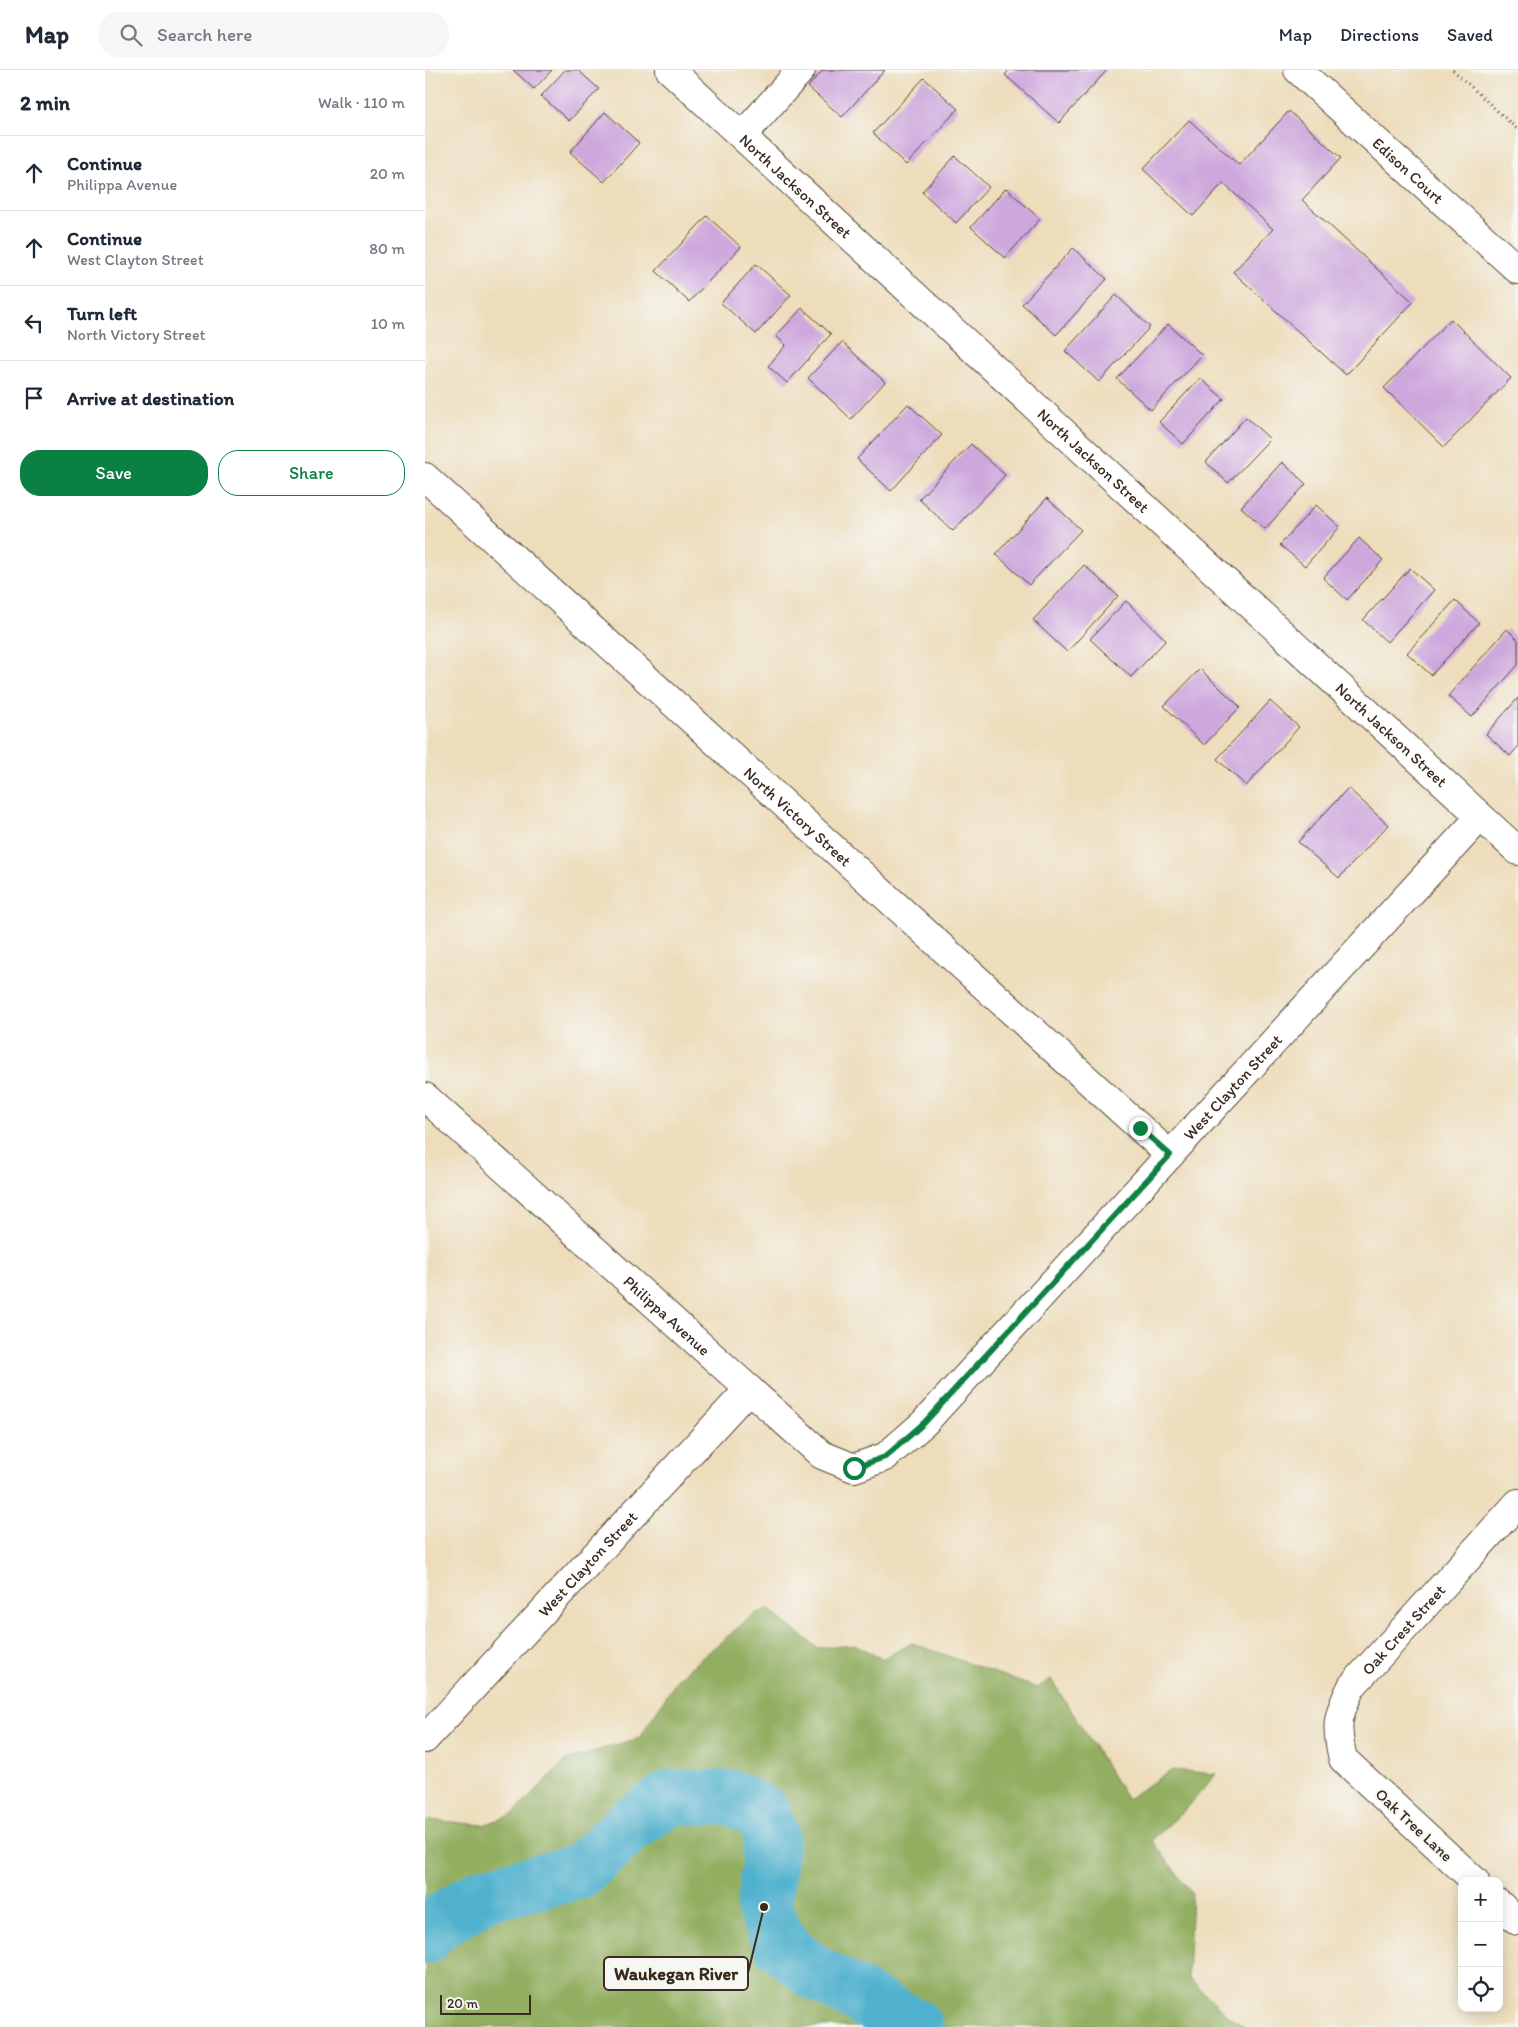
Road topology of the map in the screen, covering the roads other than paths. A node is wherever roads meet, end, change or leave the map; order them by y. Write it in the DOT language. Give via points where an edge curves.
graph roads {
  1 [pos="670,70"];
  2 [pos="801,70"];
  3 [pos="1298,70"];
  4 [pos="741,136"];
  5 [pos="1518,270"];
  6 [pos="425,477"];
  7 [pos="1480,817"];
  8 [pos="1518,851"];
  9 [pos="425,1097"];
  10 [pos="1170,1155"];
  11 [pos="749,1389"];
  12 [pos="924,1423"];
  13 [pos="1518,1503"];
  14 [pos="428,1729"];
  15 [pos="1354,1770"];
  16 [pos="1471,1877"];
  17 [pos="1503,1908"];
  18 [pos="1518,1921"];
  1 -- 4 [label="street, North Jackson Street"];
  2 -- 4 [label="street"];
  3 -- 5 [label="street, Edison Court"];
  4 -- 7 [label="street, North Jackson Street"];
  6 -- 10 [label="street, North Victory Street"];
  7 -- 8 [label="street, North Jackson Street"];
  7 -- 10 [label="street, West Clayton Street"];
  9 -- 11 [label="street, Philippa Avenue"];
  10 -- 12 [label="street, West Clayton Street"];
  11 -- 12 [label="street, Philippa Avenue" via="822,1455 854,1468 885,1457"];
  11 -- 14 [label="street, West Clayton Street"];
  13 -- 15 [label="street, Oak Crest Street" via="1352,1686 1338,1713 1338,1737 1343,1759"];
  15 -- 16 [label="street, Oak Tree Lane"];
  17 -- 18 [label="street"];
}
